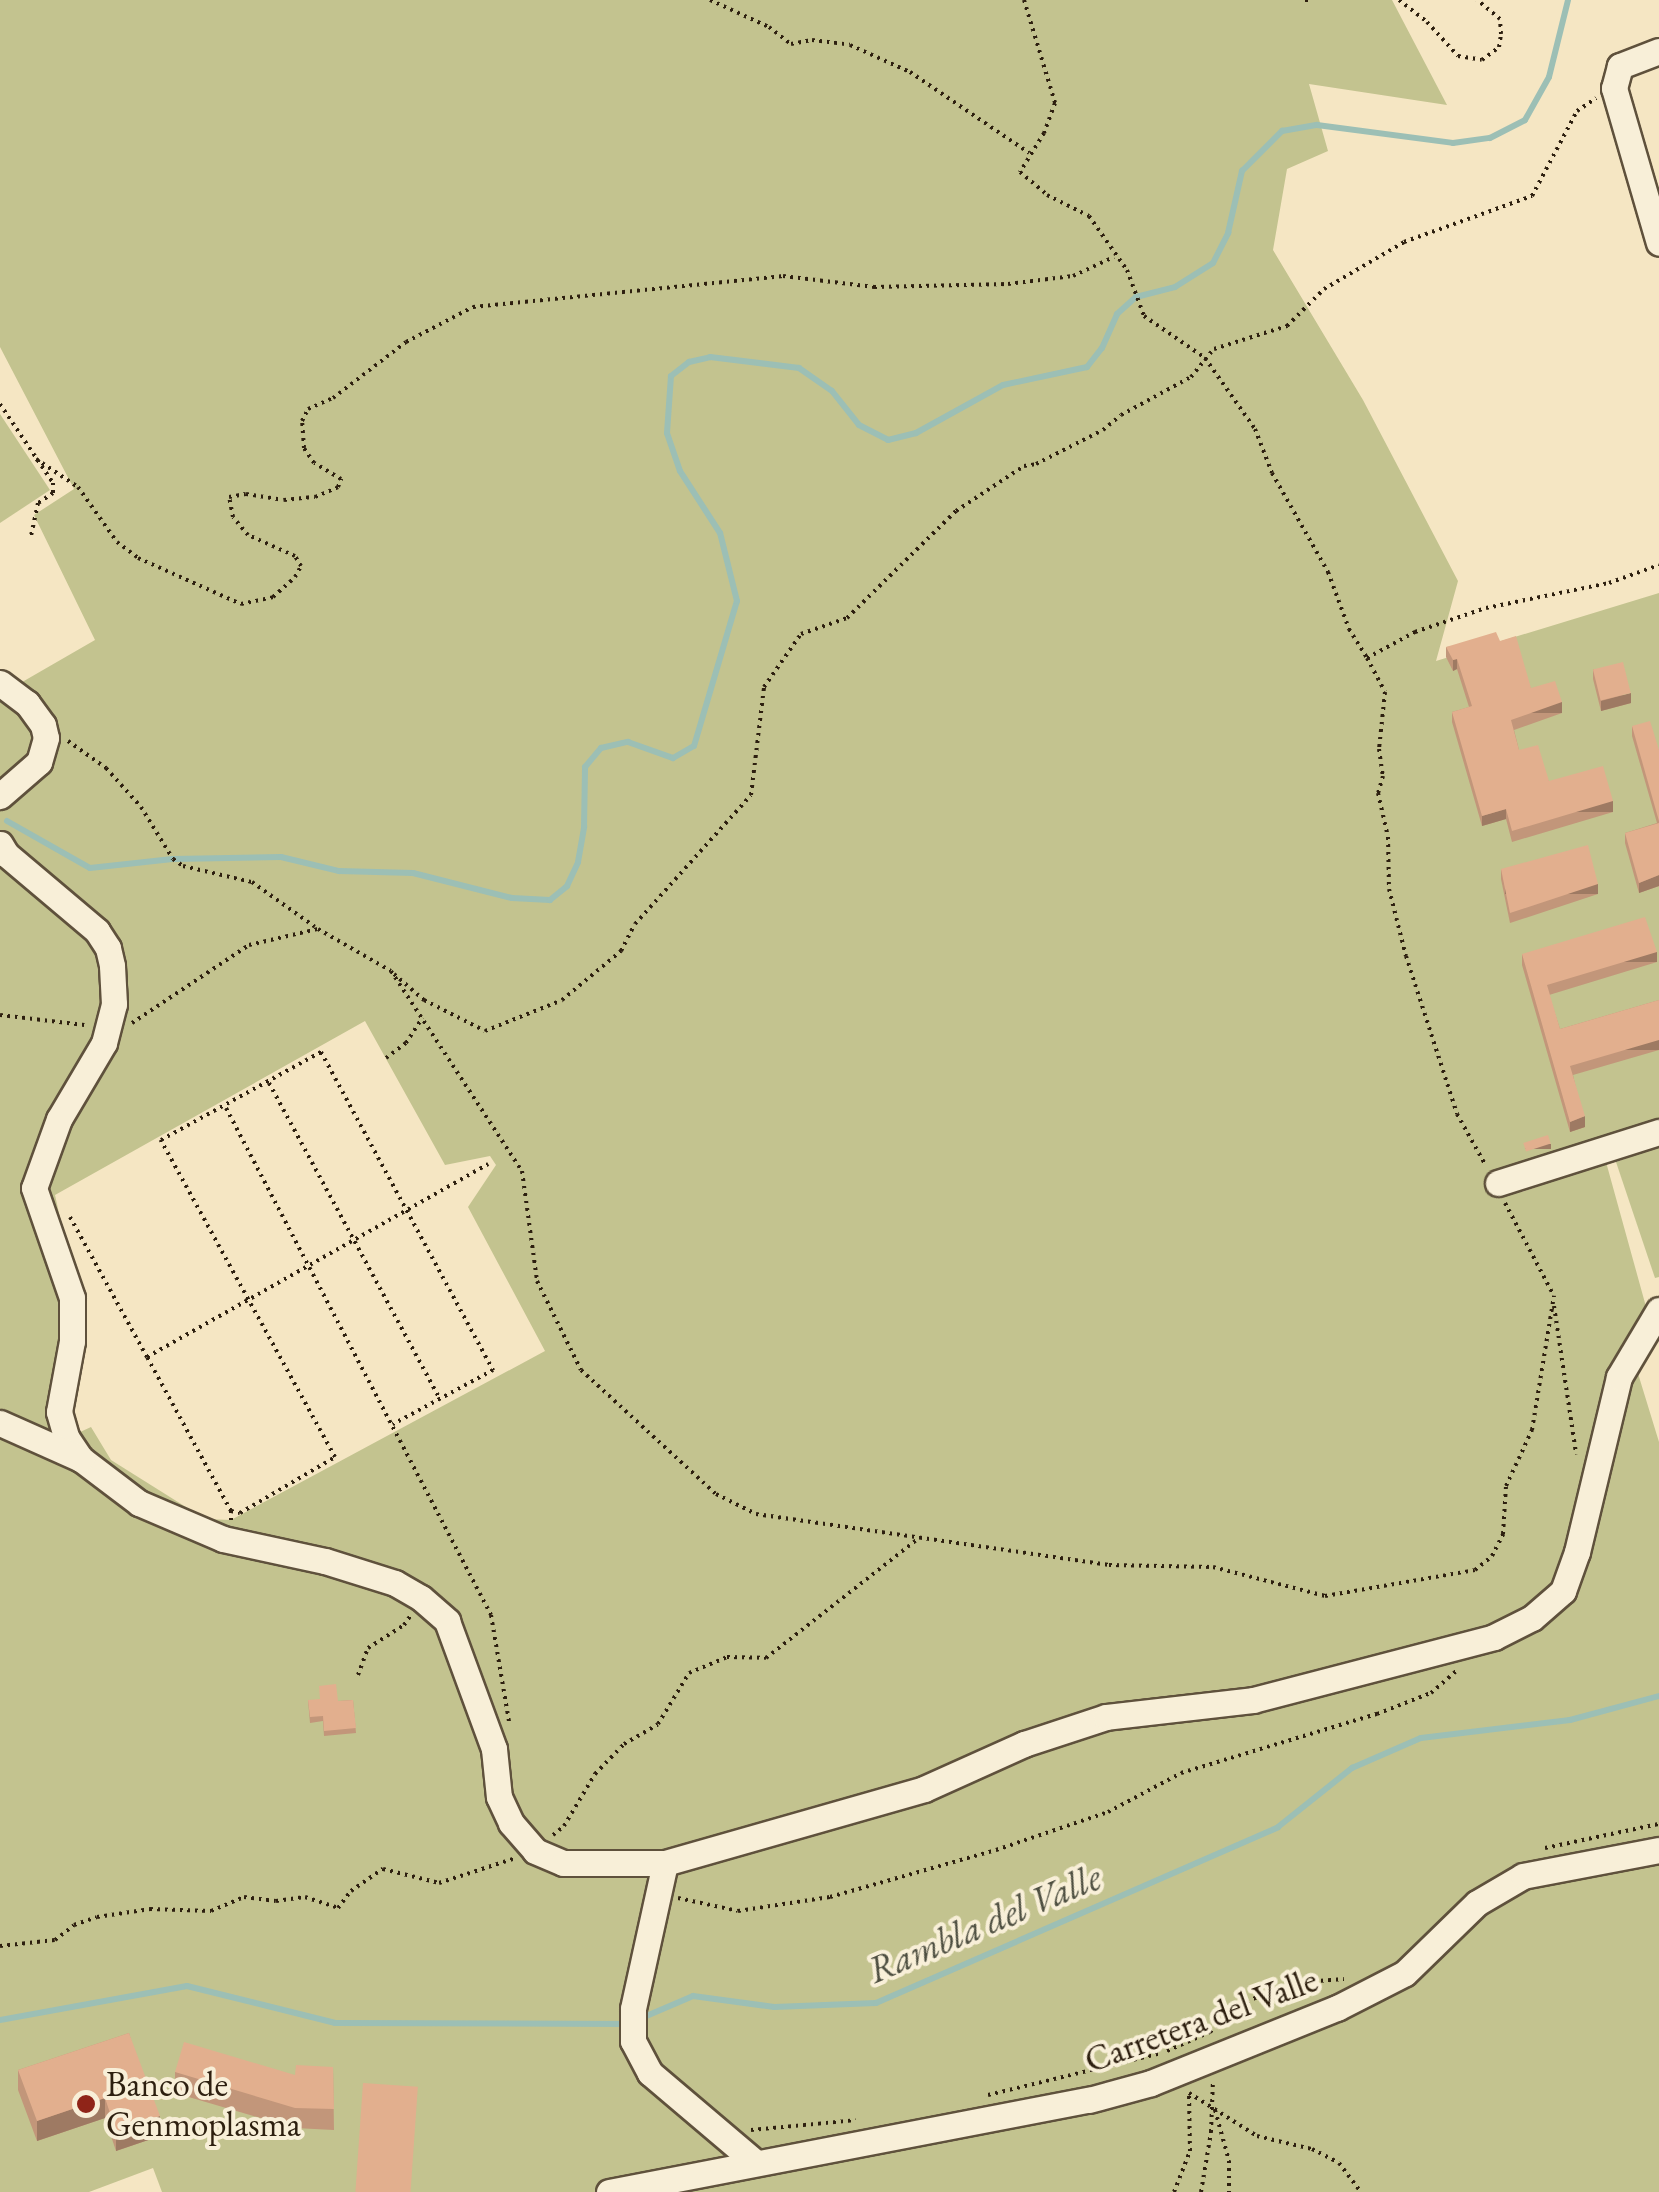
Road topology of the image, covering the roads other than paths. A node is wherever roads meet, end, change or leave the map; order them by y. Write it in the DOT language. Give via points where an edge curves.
graph roads {
  1 [pos="1659,51"];
  2 [pos="1659,242"];
  3 [pos="0,683"];
  4 [pos="0,796"];
  5 [pos="0,844"];
  6 [pos="1659,1132"];
  7 [pos="1498,1183"];
  8 [pos="1659,1310"];
  9 [pos="0,1423"];
  10 [pos="81,1459"];
  11 [pos="1659,1850"];
  12 [pos="665,1863"];
  13 [pos="754,2162"];
  14 [pos="609,2192"];
  1 -- 2 [label="street" via="1631,59 1615,82"];
  3 -- 4 [label="street" via="27,703 46,738 39,762"];
  5 -- 10 [label="street" via="97,930 108,948 114,1004 106,1035 60,1119 34,1188 72,1298 59,1412"];
  6 -- 7 [label="street"];
  8 -- 12 [label="street" via="1619,1377 1563,1591 1532,1618 1494,1636 1253,1700 1106,1717 1024,1744 924,1789"];
  9 -- 10 [label="street"];
  10 -- 12 [label="street" via="139,1503 232,1524 421,1598 447,1621 494,1750 499,1797 535,1851 563,1863"];
  11 -- 13 [label="street, Carretera del Valle" via="1523,1876 1478,1903 1406,1973 1337,2008 1211,2043 1188,2081"];
  12 -- 13 [label="street" via="633,2009 633,2041 650,2073"];
  13 -- 14 [label="street, Carretera del Valle"];
}
